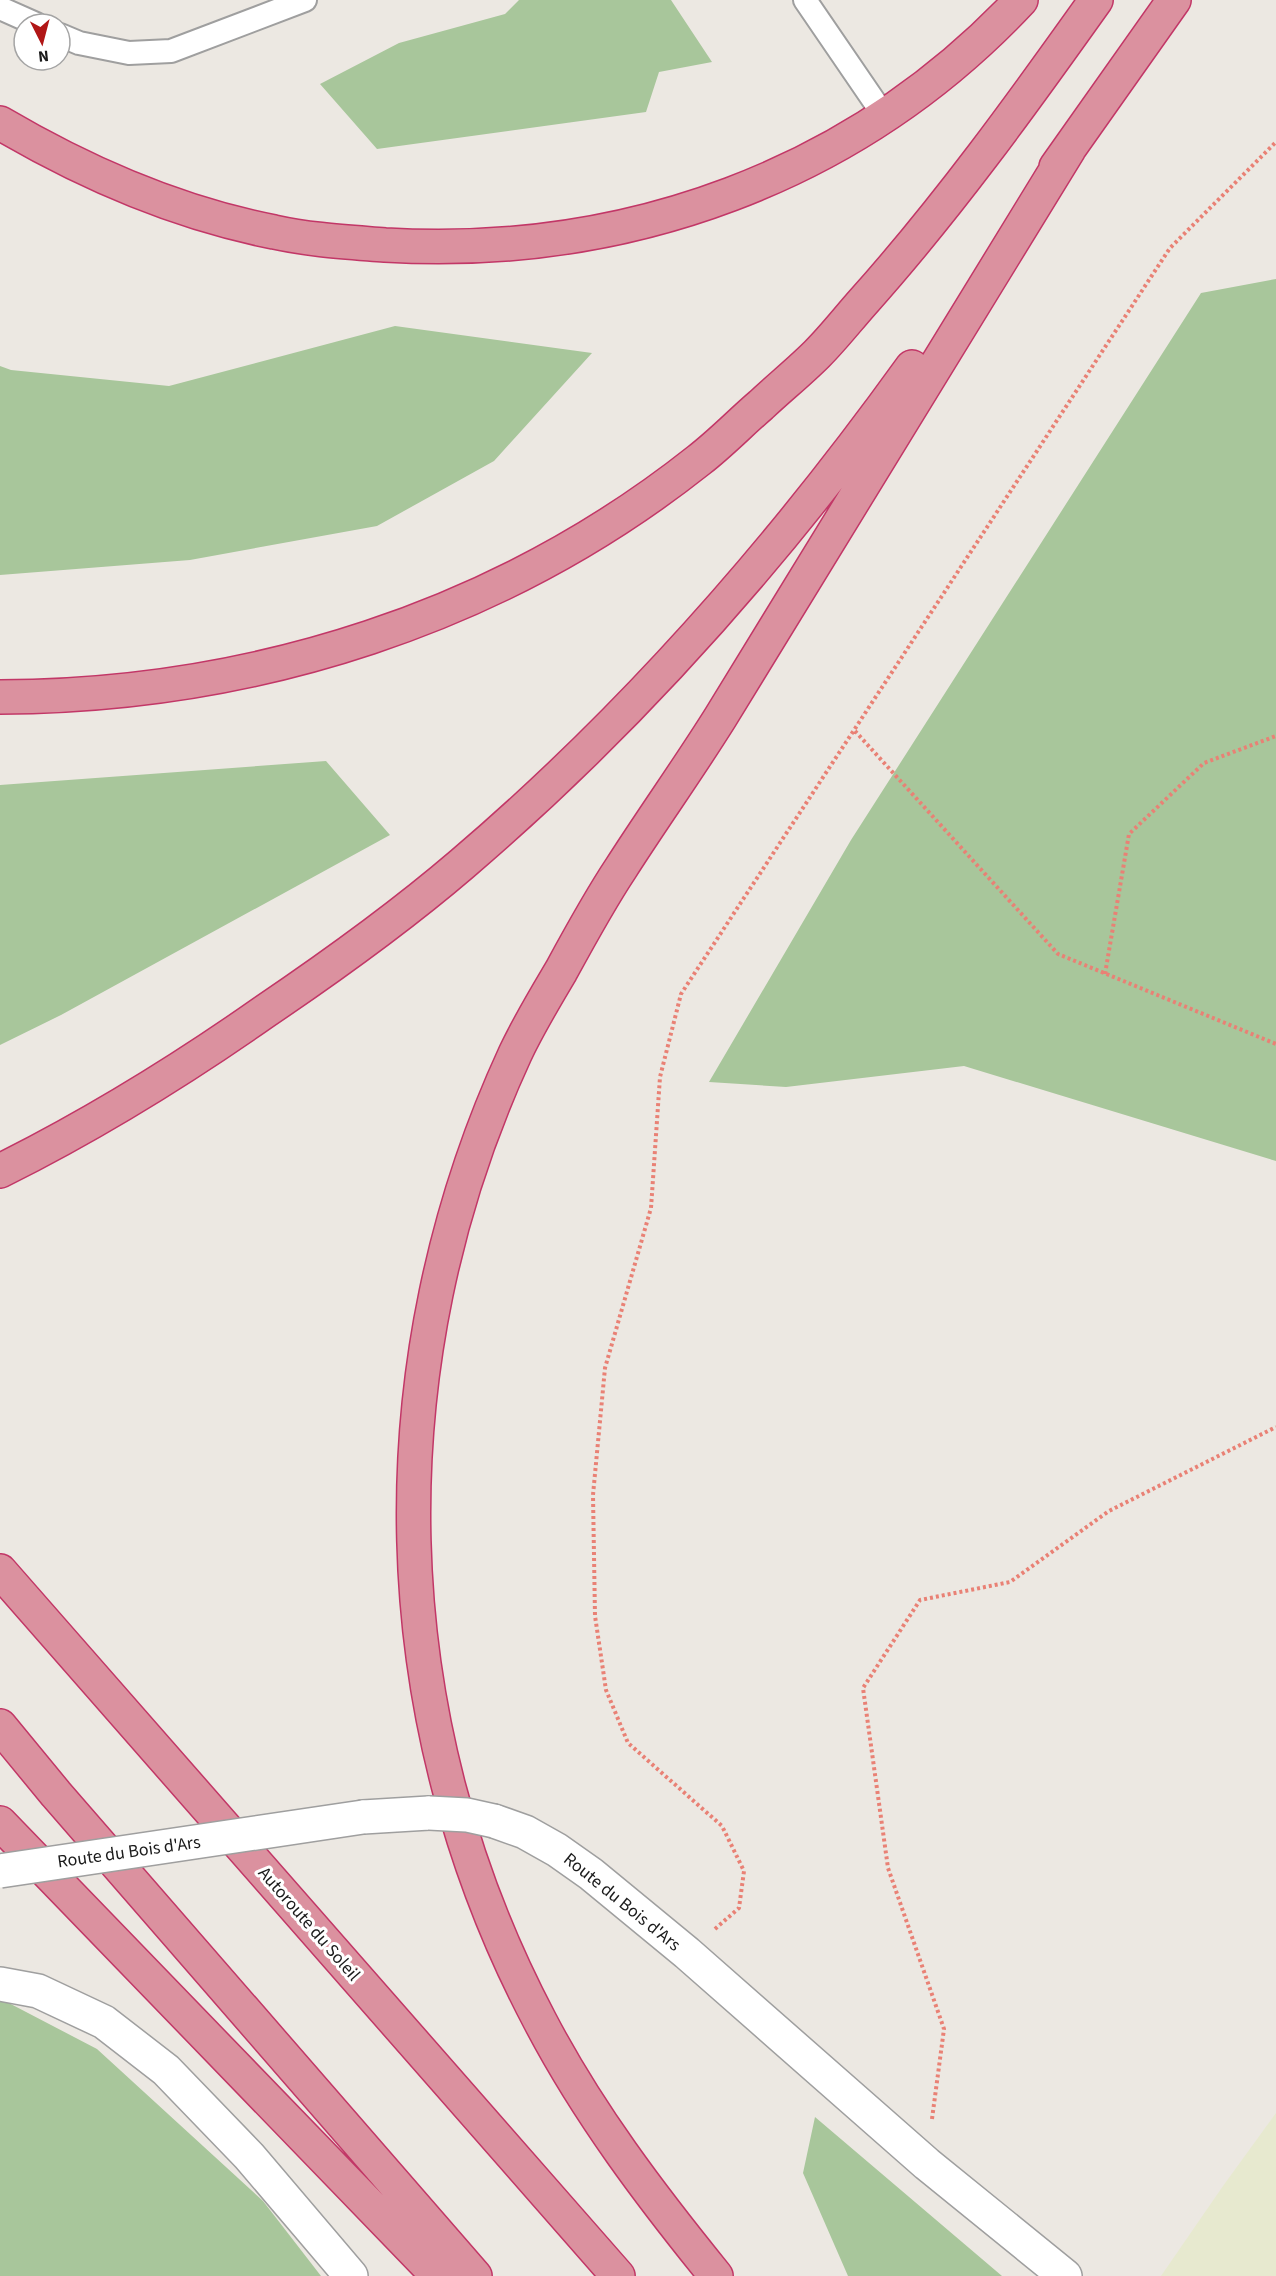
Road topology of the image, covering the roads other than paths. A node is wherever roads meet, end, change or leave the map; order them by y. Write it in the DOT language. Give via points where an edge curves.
graph roads {
  1 [pos="305,0"];
  2 [pos="805,0"];
  3 [pos="1021,0"];
  4 [pos="1096,0"];
  5 [pos="1174,0"];
  6 [pos="72,40"];
  7 [pos="885,117"];
  8 [pos="0,123"];
  9 [pos="1069,149"];
  10 [pos="0,697"];
  11 [pos="0,1171"];
  12 [pos="0,1571"];
  13 [pos="0,1726"];
  14 [pos="0,1822"];
  15 [pos="0,1871"];
  16 [pos="0,1984"];
  17 [pos="351,2276"];
  18 [pos="438,2276"];
  19 [pos="475,2276"];
  20 [pos="618,2276"];
  21 [pos="716,2276"];
  22 [pos="1065,2276"];
  1 -- 6 [label="lane" via="171,51 129,53"];
  2 -- 7 [label="lane"];
  3 -- 7 [label="highway" via="949,69"];
  4 -- 10 [label="highway" via="1003,131 904,256 816,355 700,459 582,540 503,583 430,615 285,663 207,680 131,690"];
  5 -- 9 [label="highway"];
  7 -- 8 [label="highway" via="820,154 745,188 669,215 530,243 435,247 353,243 274,232 208,215 92,173"];
  9 -- 11 [label="highway" via="883,408 781,538 679,656 582,755 461,865 342,959 198,1058 58,1142"];
  9 -- 21 [label="highway" via="714,728 618,872 516,1051 457,1206 435,1292 422,1366 413,1499 417,1615 445,1775 472,1868 505,1950 585,2101 661,2208"];
  12 -- 20 [label="highway, Autoroute du Soleil"];
  13 -- 19 [label="highway"];
  14 -- 18 [label="highway"];
  15 -- 22 [label="street, Route du Bois d'Ars, bridge" via="363,1817 467,1815 525,1832 591,1874 927,2164"];
  16 -- 17 [label="street" via="38,1991 104,2022 166,2070 249,2156"];
}
